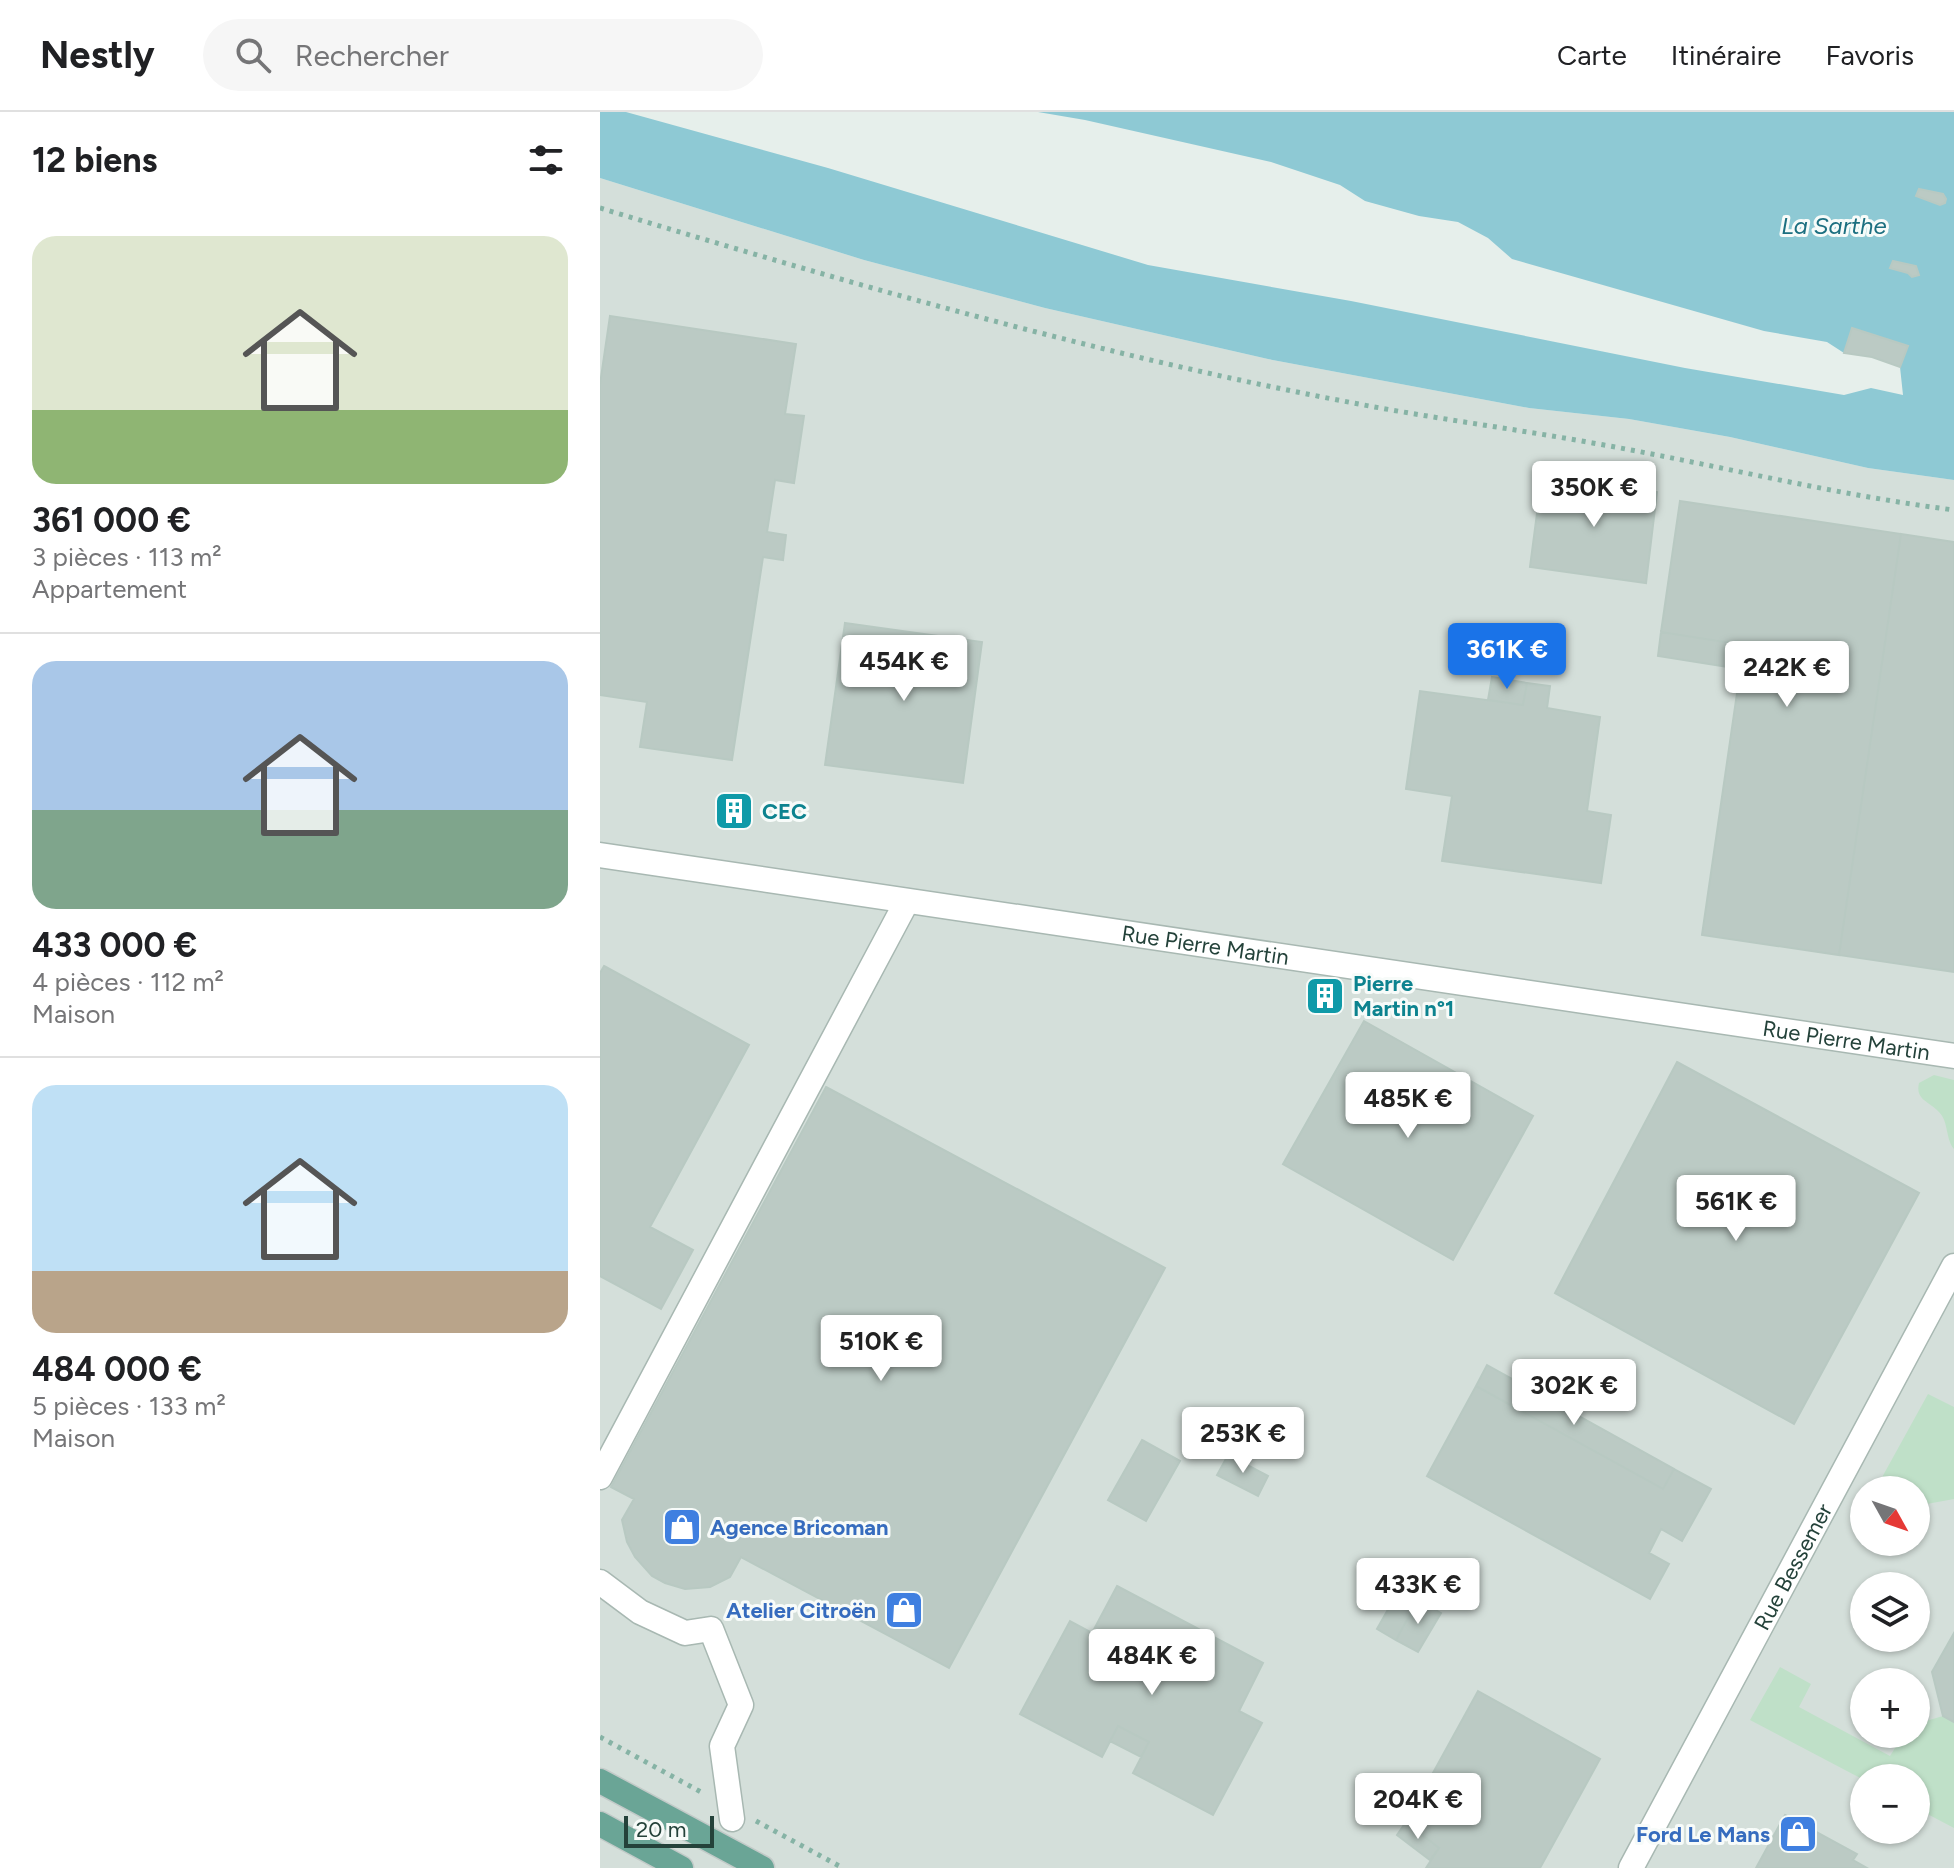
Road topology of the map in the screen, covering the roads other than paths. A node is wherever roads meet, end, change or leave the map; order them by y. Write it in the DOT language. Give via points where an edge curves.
graph roads {
  1 [pos="600,855"];
  2 [pos="907,901"];
  3 [pos="1954,1056"];
  4 [pos="1954,1266"];
  5 [pos="600,1477"];
  6 [pos="600,1582"];
  7 [pos="600,1781"];
  8 [pos="732,1819"];
  9 [pos="600,1824"];
  10 [pos="681,1868"];
  11 [pos="762,1868"];
  12 [pos="1631,1868"];
  1 -- 2 [label="street, Rue Pierre Martin"];
  2 -- 3 [label="street, Rue Pierre Martin"];
  2 -- 5 [label="street"];
  4 -- 12 [label="street, Rue Bessemer"];
  6 -- 8 [label="street" via="640,1612 685,1633 711,1629 741,1705 722,1746"];
  7 -- 11 [label="main road"];
  9 -- 10 [label="main road"];
}
